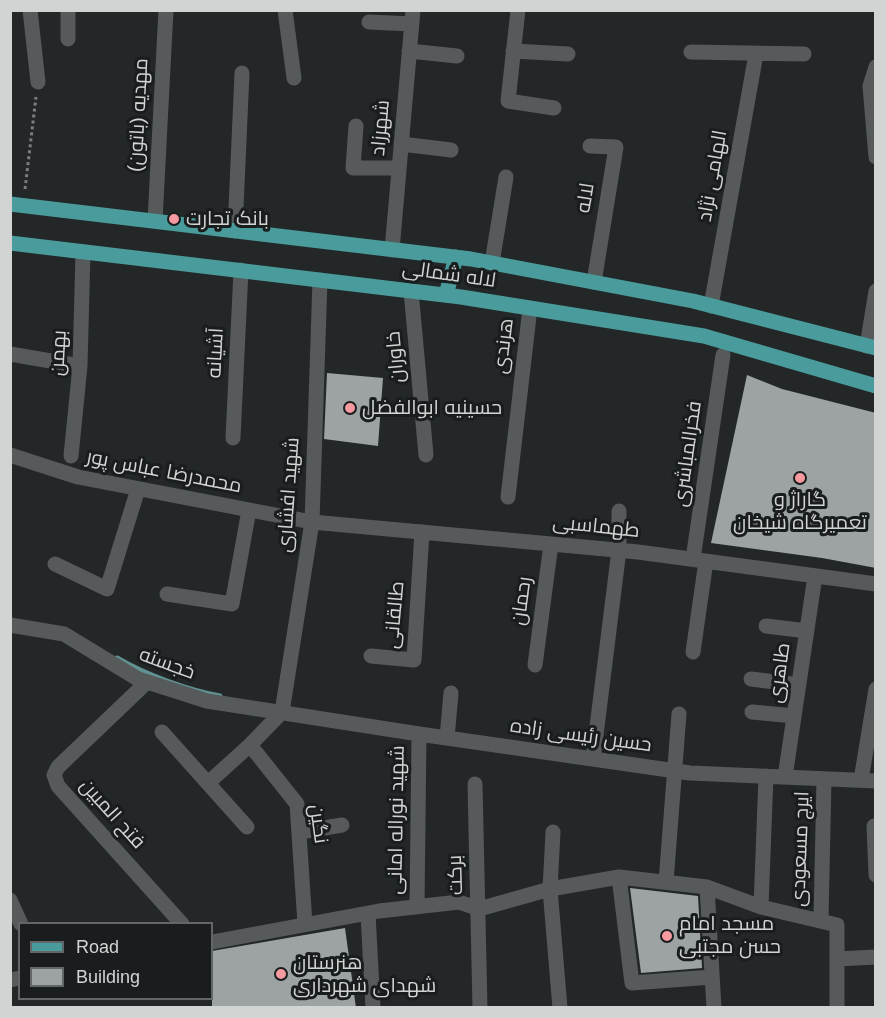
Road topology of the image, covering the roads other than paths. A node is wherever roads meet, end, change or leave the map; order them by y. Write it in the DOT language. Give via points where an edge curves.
graph roads {
  1 [pos="30,10"];
  2 [pos="68,10"];
  3 [pos="166,10"];
  4 [pos="285,10"];
  5 [pos="518,10"];
  6 [pos="412,17"];
  7 [pos="369,22"];
  8 [pos="68,39"];
  9 [pos="409,51"];
  10 [pos="513,51"];
  11 [pos="691,52"];
  12 [pos="568,54"];
  13 [pos="756,54"];
  14 [pos="804,54"];
  15 [pos="457,56"];
  16 [pos="876,68"];
  17 [pos="242,73"];
  18 [pos="294,78"];
  19 [pos="38,82"];
  20 [pos="554,108"];
  21 [pos="356,126"];
  22 [pos="401,144"];
  23 [pos="590,146"];
  24 [pos="451,150"];
  25 [pos="876,157"];
  26 [pos="399,168"];
  27 [pos="506,177"];
  28 [pos="17,205"];
  29 [pos="155,221"];
  30 [pos="235,231"];
  31 [pos="10,243"];
  32 [pos="392,250"];
  33 [pos="83,252"];
  34 [pos="456,257"];
  35 [pos="492,263"];
  36 [pos="242,270"];
  37 [pos="320,280"];
  38 [pos="594,282"];
  39 [pos="411,291"];
  40 [pos="876,291"];
  41 [pos="446,295"];
  42 [pos="711,306"];
  43 [pos="530,308"];
  44 [pos="871,347"];
  45 [pos="10,354"];
  46 [pos="723,355"];
  47 [pos="80,366"];
  48 [pos="876,386"];
  49 [pos="233,438"];
  50 [pos="10,455"];
  51 [pos="426,455"];
  52 [pos="71,456"];
  53 [pos="138,489"];
  54 [pos="508,497"];
  55 [pos="249,510"];
  56 [pos="619,511"];
  57 [pos="312,522"];
  58 [pos="422,532"];
  59 [pos="551,543"];
  60 [pos="619,550"];
  61 [pos="699,560"];
  62 [pos="55,564"];
  63 [pos="815,576"];
  64 [pos="876,585"];
  65 [pos="166,594"];
  66 [pos="10,625"];
  67 [pos="766,626"];
  68 [pos="807,631"];
  69 [pos="693,652"];
  70 [pos="371,656"];
  71 [pos="535,665"];
  72 [pos="751,679"];
  73 [pos="147,682"];
  74 [pos="799,685"];
  75 [pos="876,689"];
  76 [pos="451,693"];
  77 [pos="282,712"];
  78 [pos="752,712"];
  79 [pos="679,714"];
  80 [pos="794,716"];
  81 [pos="162,732"];
  82 [pos="419,734"];
  83 [pos="447,738"];
  84 [pos="250,746"];
  85 [pos="593,759"];
  86 [pos="675,771"];
  87 [pos="766,776"];
  88 [pos="785,777"];
  89 [pos="824,779"];
  90 [pos="868,781"];
  91 [pos="208,783"];
  92 [pos="475,784"];
  93 [pos="342,825"];
  94 [pos="874,825"];
  95 [pos="247,827"];
  96 [pos="300,832"];
  97 [pos="553,832"];
  98 [pos="875,849"];
  99 [pos="876,875"];
  100 [pos="619,877"];
  101 [pos="666,882"];
  102 [pos="707,887"];
  103 [pos="550,890"];
  104 [pos="10,900"];
  105 [pos="417,907"];
  106 [pos="761,907"];
  107 [pos="478,909"];
  108 [pos="368,914"];
  109 [pos="820,920"];
  110 [pos="20,922"];
  111 [pos="180,922"];
  112 [pos="305,924"];
  113 [pos="213,942"];
  114 [pos="876,957"];
  115 [pos="837,959"];
  116 [pos="712,977"];
  117 [pos="373,1008"];
  118 [pos="480,1008"];
  119 [pos="560,1008"];
  120 [pos="714,1008"];
  121 [pos="837,1008"];
  1 -- 19 [label="street"];
  2 -- 8 [label="street"];
  3 -- 29 [label="street, مهدیه (باتون)"];
  4 -- 18 [label="street"];
  5 -- 10 [label="street"];
  6 -- 7 [label="street"];
  6 -- 9 [label="street, شهرزاد"];
  9 -- 15 [label="street"];
  9 -- 22 [label="street, شهرزاد"];
  10 -- 12 [label="street"];
  10 -- 20 [label="street" via="508,101"];
  11 -- 13 [label="street"];
  13 -- 14 [label="street"];
  13 -- 42 [label="street, الهامی نژاد"];
  16 -- 25 [label="street" via="870,86"];
  17 -- 30 [label="street"];
  21 -- 26 [label="street" via="353,168"];
  22 -- 24 [label="street"];
  22 -- 26 [label="street, شهرزاد"];
  23 -- 38 [label="street, لاله" via="616,147"];
  26 -- 32 [label="street, شهرزاد"];
  27 -- 35 [label="street"];
  28 -- 29 [label="main road, لاله شمالی"];
  29 -- 30 [label="main road, لاله شمالی"];
  30 -- 32 [label="main road, لاله شمالی"];
  31 -- 33 [label="main road, لاله شمالی"];
  32 -- 34 [label="main road, لاله شمالی"];
  33 -- 36 [label="main road, لاله شمالی"];
  33 -- 47 [label="street, بهمن"];
  34 -- 35 [label="main road, لاله شمالی"];
  34 -- 41 [label="main road"];
  35 -- 38 [label="main road, لاله شمالی"];
  36 -- 37 [label="main road, لاله شمالی"];
  36 -- 49 [label="street, آشیانه"];
  37 -- 39 [label="main road, لاله شمالی"];
  37 -- 57 [label="street, شهید افشاری"];
  38 -- 42 [label="main road, لاله شمالی"];
  39 -- 41 [label="main road, لاله شمالی"];
  39 -- 51 [label="street, خاوران"];
  40 -- 44 [label="street"];
  41 -- 43 [label="main road, لاله شمالی"];
  42 -- 44 [label="main road, لاله شمالی"];
  43 -- 48 [label="main road, لاله شمالی" via="704,336"];
  43 -- 54 [label="street, هرندی"];
  45 -- 47 [label="street"];
  46 -- 61 [label="street, فخرالمباشری"];
  47 -- 52 [label="street, بهمن"];
  50 -- 53 [label="street, محمدرضا عباس پور" via="78,477"];
  53 -- 55 [label="street, محمدرضا عباس پور"];
  53 -- 62 [label="street" via="106,589"];
  55 -- 57 [label="street, محمدرضا عباس پور"];
  55 -- 65 [label="street" via="232,604"];
  56 -- 60 [label="street"];
  57 -- 58 [label="street, طهماسبی"];
  57 -- 77 [label="street, شهید افشاری"];
  58 -- 59 [label="street, طهماسبی"];
  58 -- 70 [label="street, طالقانی" via="414,660"];
  59 -- 60 [label="street, طهماسبی"];
  59 -- 71 [label="street, رحمان"];
  60 -- 61 [label="street, طهماسبی"];
  60 -- 85 [label="street"];
  61 -- 63 [label="street, طهماسبی"];
  61 -- 69 [label="street, فخرالمباشری"];
  63 -- 64 [label="street, طهماسبی"];
  63 -- 68 [label="street, طاهری"];
  66 -- 73 [label="street, خجسته" via="64,634"];
  67 -- 68 [label="street"];
  68 -- 74 [label="street, طاهری"];
  72 -- 74 [label="street"];
  73 -- 77 [label="street, خجسته" via="207,701"];
  73 -- 111 [label="street, فتح المبین" via="54,775 58,786"];
  74 -- 80 [label="street, طاهری"];
  75 -- 90 [label="street"];
  76 -- 83 [label="street"];
  77 -- 82 [label="street, حسین رئیسی زاده"];
  77 -- 84 [label="street"];
  78 -- 80 [label="street"];
  79 -- 86 [label="street"];
  80 -- 88 [label="street, طاهری"];
  81 -- 91 [label="street"];
  82 -- 83 [label="street, حسین رئیسی زاده"];
  82 -- 105 [label="street, شهید نوراله امانی"];
  83 -- 85 [label="street, حسین رئیسی زاده"];
  84 -- 91 [label="street"];
  84 -- 96 [label="street, نگین" via="297,804"];
  85 -- 86 [label="street, حسین رئیسی زاده"];
  86 -- 87 [label="street, حسین رئیسی زاده"];
  86 -- 101 [label="street"];
  87 -- 88 [label="street, حسین رئیسی زاده"];
  87 -- 106 [label="street"];
  88 -- 89 [label="street, حسین رئیسی زاده"];
  89 -- 90 [label="street, حسین رئیسی زاده"];
  89 -- 109 [label="street, ایرج مسعودی"];
  91 -- 95 [label="street"];
  92 -- 107 [label="street, برکت"];
  93 -- 96 [label="street"];
  94 -- 98 [label="street"];
  96 -- 112 [label="street, نگین"];
  97 -- 103 [label="street"];
  98 -- 99 [label="street"];
  100 -- 101 [label="street"];
  100 -- 103 [label="street"];
  100 -- 116 [label="street" via="632,982"];
  101 -- 102 [label="street"];
  102 -- 106 [label="street"];
  102 -- 116 [label="street"];
  103 -- 107 [label="street"];
  103 -- 119 [label="street"];
  104 -- 110 [label="street"];
  105 -- 107 [label="street" via="459,902"];
  105 -- 108 [label="street"];
  106 -- 109 [label="street"];
  107 -- 118 [label="street, برکت"];
  108 -- 112 [label="street"];
  108 -- 117 [label="street"];
  109 -- 115 [label="street" via="837,925"];
  112 -- 113 [label="street"];
  114 -- 115 [label="street"];
  115 -- 121 [label="street"];
  116 -- 120 [label="street"];
}
